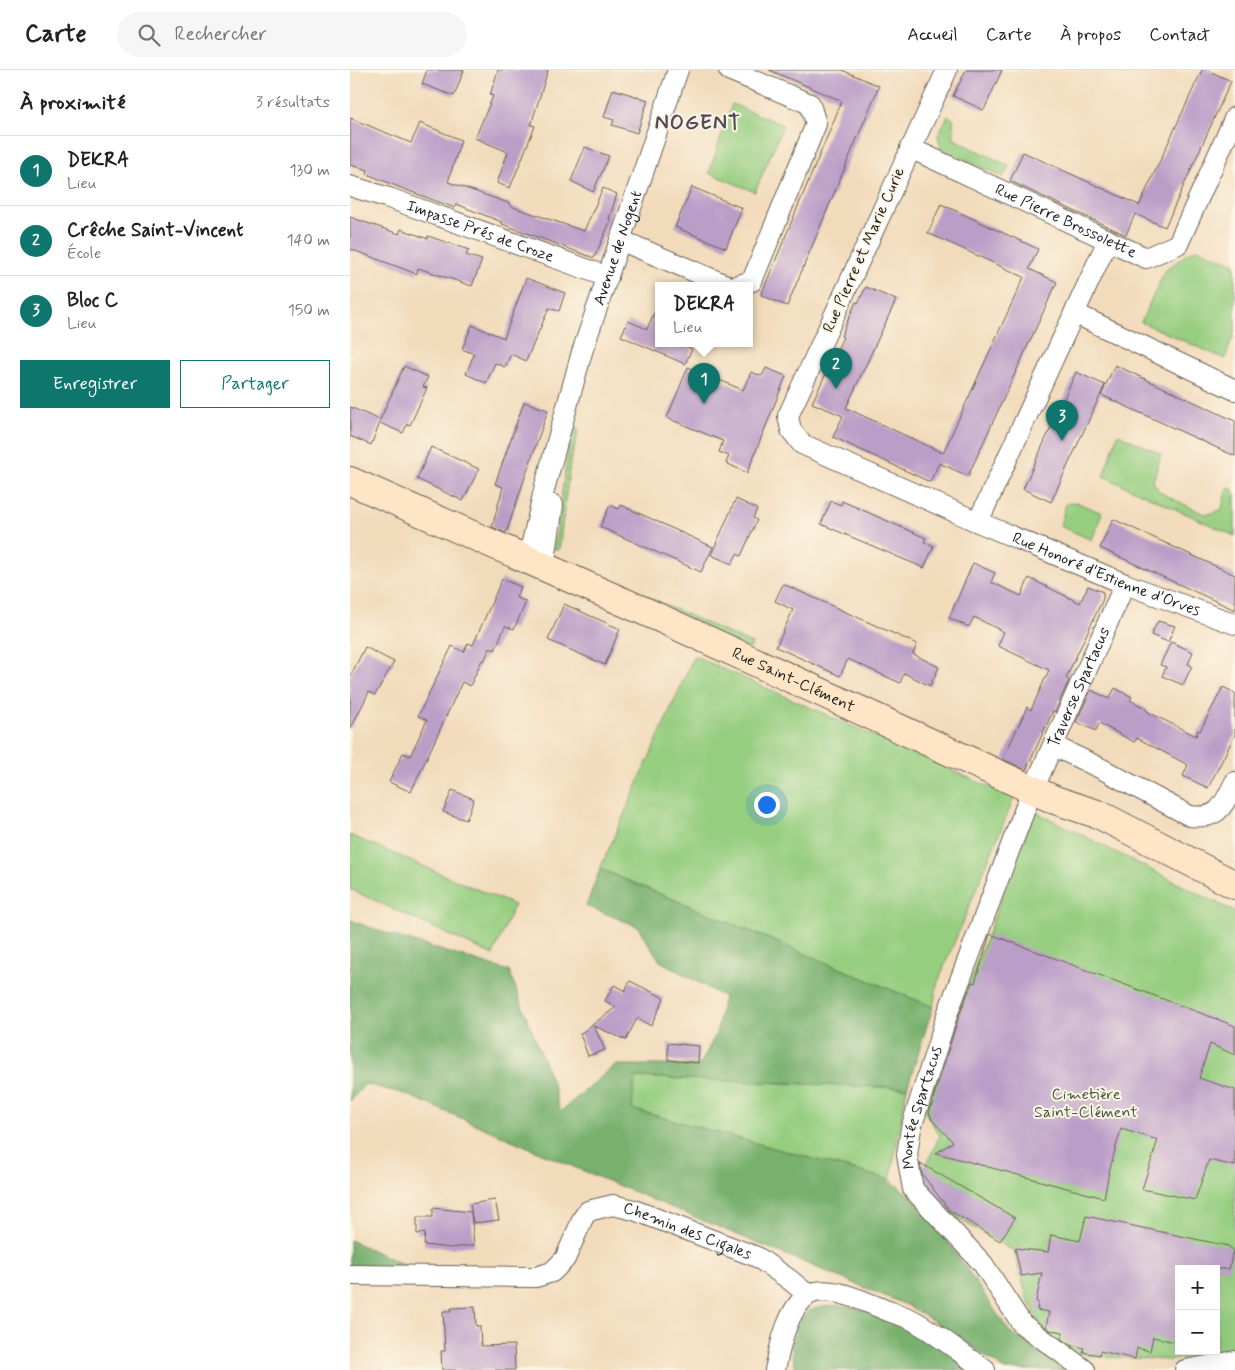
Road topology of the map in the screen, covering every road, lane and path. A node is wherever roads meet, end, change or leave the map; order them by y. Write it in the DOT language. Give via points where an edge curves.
graph roads {
  1 [pos="678,70"];
  2 [pos="730,70"];
  3 [pos="946,70"];
  4 [pos="1235,117"];
  5 [pos="910,148"];
  6 [pos="350,186"];
  7 [pos="620,240"];
  8 [pos="1108,240"];
  9 [pos="608,276"];
  10 [pos="719,282"];
  11 [pos="749,282"];
  12 [pos="1074,313"];
  13 [pos="1235,390"];
  14 [pos="350,481"];
  15 [pos="978,522"];
  16 [pos="536,564"];
  17 [pos="1125,584"];
  18 [pos="1235,624"];
  19 [pos="1054,746"];
  20 [pos="1235,782"];
  21 [pos="1033,790"];
  22 [pos="1235,885"];
  23 [pos="350,1275"];
  24 [pos="808,1295"];
  25 [pos="1235,1361"];
  26 [pos="778,1368"];
  27 [pos="985,1370"];
  28 [pos="1085,1370"];
  29 [pos="1184,1370"];
  1 -- 7 [label="street, Avenue de Nogent"];
  2 -- 11 [label="street" via="810,104 816,124 752,281"];
  3 -- 5 [label="street, Rue Pierre et Marie Curie"];
  4 -- 8 [label="street, Rue Pierre Brossolette" via="1178,244 1146,258"];
  5 -- 8 [label="street, Rue Pierre Brossolette"];
  5 -- 15 [label="street, Rue Pierre et Marie Curie" via="788,416 791,430 802,444"];
  6 -- 9 [label="street, Impasse Prés de Croze"];
  7 -- 9 [label="street, Avenue de Nogent"];
  7 -- 10 [label="street"];
  8 -- 12 [label="street"];
  9 -- 16 [label="street, Avenue de Nogent" via="582,352 545,486"];
  12 -- 13 [label="street"];
  12 -- 15 [label="street"];
  14 -- 16 [label="main road, Rue Saint-Clément"];
  15 -- 17 [label="street, Rue Honoré d'Estienne d'Orves"];
  16 -- 21 [label="main road, Rue Saint-Clément"];
  17 -- 18 [label="street, Rue Honoré d'Estienne d'Orves"];
  17 -- 19 [label="street, Traverse Spartacus"];
  19 -- 20 [label="street" via="1190,816 1205,818 1221,809"];
  19 -- 21 [label="street, Traverse Spartacus"];
  21 -- 22 [label="main road, Rue Saint-Clément" via="1100,815"];
  21 -- 28 [label="street, Montée Spartacus" via="948,1012 911,1128 907,1155 913,1189 983,1264 1022,1324"];
  23 -- 24 [label="street, Chemin des Cigales" via="536,1277 552,1272 565,1259 588,1211 614,1205 757,1257"];
  24 -- 26 [label="street" via="798,1304 789,1321"];
  24 -- 27 [label="street" via="831,1292 848,1296 915,1321"];
  25 -- 29 [label="street"];
}
